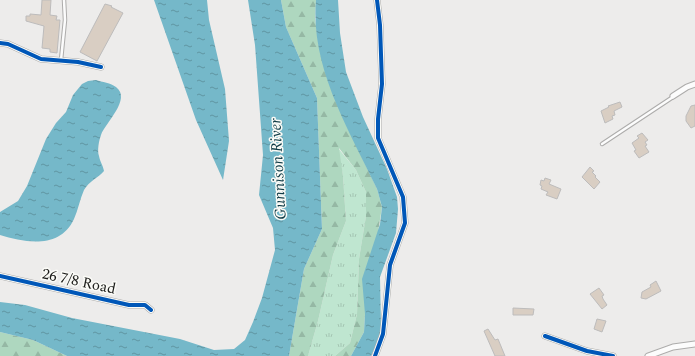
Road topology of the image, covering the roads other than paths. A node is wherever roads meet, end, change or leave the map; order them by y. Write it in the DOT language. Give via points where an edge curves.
graph roads {
  1 [pos="64,0"];
  2 [pos="377,0"];
  3 [pos="0,43"];
  4 [pos="61,60"];
  5 [pos="102,66"];
  6 [pos="695,84"];
  7 [pos="674,96"];
  8 [pos="602,144"];
  9 [pos="0,276"];
  10 [pos="151,310"];
  11 [pos="545,336"];
  12 [pos="695,344"];
  13 [pos="375,356"];
  14 [pos="613,356"];
  15 [pos="648,356"];
  1 -- 4 [label="lane"];
  2 -- 13 [label="street" via="382,84 378,138 403,197 404,223 390,265 383,334"];
  3 -- 4 [label="street" via="41,59"];
  4 -- 5 [label="street"];
  6 -- 7 [label="street"];
  7 -- 8 [label="lane"];
  9 -- 10 [label="street, 26 7/8 Road" via="129,305 146,305"];
  11 -- 14 [label="street" via="587,351"];
  12 -- 15 [label="street" via="673,347"];
}
